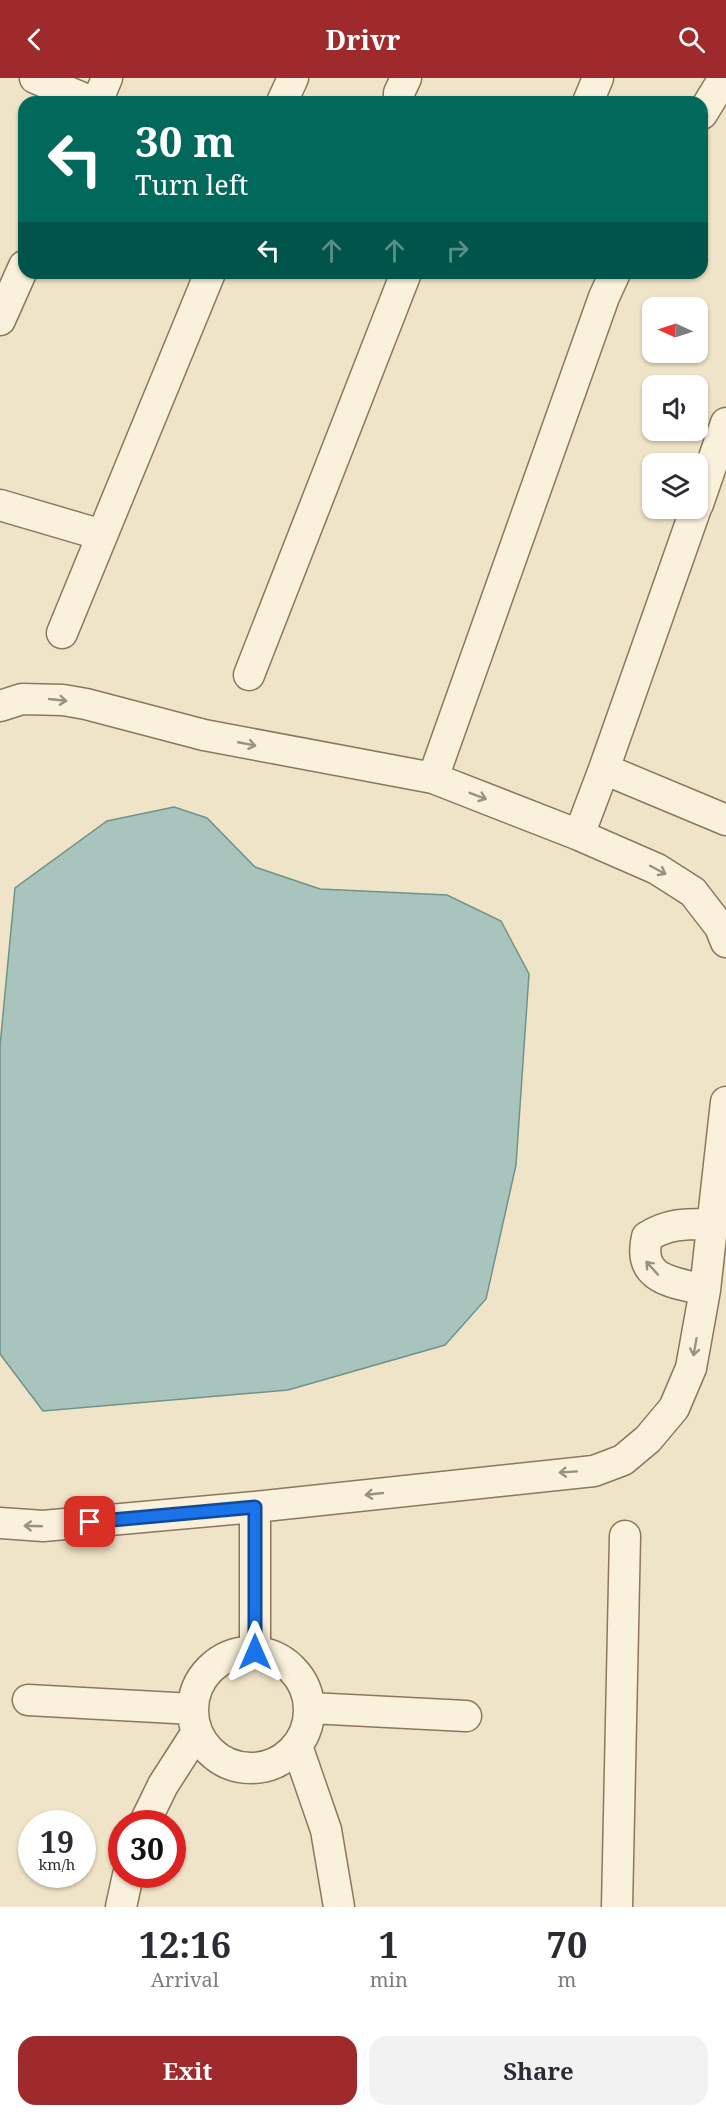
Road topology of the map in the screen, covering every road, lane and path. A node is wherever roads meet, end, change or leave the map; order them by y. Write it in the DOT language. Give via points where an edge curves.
graph roads {
  1 [pos="35,78"];
  2 [pos="107,78"];
  3 [pos="293,78"];
  4 [pos="406,78"];
  5 [pos="598,78"];
  6 [pos="724,78"];
  7 [pos="78,96"];
  8 [pos="100,96"];
  9 [pos="285,96"];
  10 [pos="399,96"];
  11 [pos="590,96"];
  12 [pos="708,104"];
  13 [pos="18,279"];
  14 [pos="208,279"];
  15 [pos="404,279"];
  16 [pos="612,279"];
  17 [pos="0,320"];
  18 [pos="726,423"];
  19 [pos="708,475"];
  20 [pos="0,504"];
  21 [pos="692,519"];
  22 [pos="102,535"];
  23 [pos="62,633"];
  24 [pos="249,675"];
  25 [pos="0,705"];
  26 [pos="604,769"];
  27 [pos="433,778"];
  28 [pos="726,820"];
  29 [pos="579,835"];
  30 [pos="726,942"];
  31 [pos="726,1102"];
  32 [pos="718,1209"];
  33 [pos="705,1290"];
  34 [pos="255,1507"];
  35 [pos="0,1523"];
  36 [pos="625,1536"];
  37 [pos="255,1652"];
  38 [pos="28,1700"];
  39 [pos="310,1708"];
  40 [pos="466,1716"];
  41 [pos="195,1720"];
  42 [pos="297,1746"];
  43 [pos="151,1810"];
  44 [pos="125,1888"];
  45 [pos="121,1907"];
  46 [pos="339,1907"];
  47 [pos="617,1907"];
  1 -- 7 [label="street"];
  2 -- 8 [label="street"];
  3 -- 9 [label="street"];
  4 -- 10 [label="street"];
  5 -- 11 [label="street"];
  6 -- 12 [label="street"];
  13 -- 17 [label="street"];
  14 -- 22 [label="street"];
  15 -- 24 [label="street"];
  16 -- 27 [label="street"];
  18 -- 19 [label="street"];
  20 -- 22 [label="street"];
  21 -- 26 [label="street"];
  22 -- 23 [label="street"];
  25 -- 27 [label="street, one-way" via="22,699 63,700 204,735"];
  26 -- 28 [label="street"];
  26 -- 29 [label="street"];
  27 -- 29 [label="street, one-way"];
  29 -- 30 [label="street, one-way" via="657,869 693,892 720,927"];
  31 -- 32 [label="street"];
  32 -- 33 [label="street"];
  33 -- 32 [label="street, one-way" via="670,1282 655,1274 646,1263 644,1250 647,1237 660,1228 682,1224"];
  33 -- 34 [label="street, one-way" via="691,1368 674,1408 648,1439 623,1460 594,1471"];
  34 -- 35 [label="street, one-way" via="43,1526"];
  34 -- 37 [label="street"];
  36 -- 47 [label="street"];
  37 -- 39 [label="street" via="272,1655 292,1669 306,1691"];
  37 -- 41 [label="street" via="236,1653 205,1674 196,1690"];
  38 -- 41 [label="street"];
  39 -- 40 [label="street"];
  39 -- 42 [label="street" via="304,1735"];
  41 -- 42 [label="street" via="208,1750 224,1762 243,1768 264,1768 282,1760"];
  41 -- 43 [label="street"];
  42 -- 46 [label="street" via="326,1830"];
  44 -- 45 [label="street"];
}
